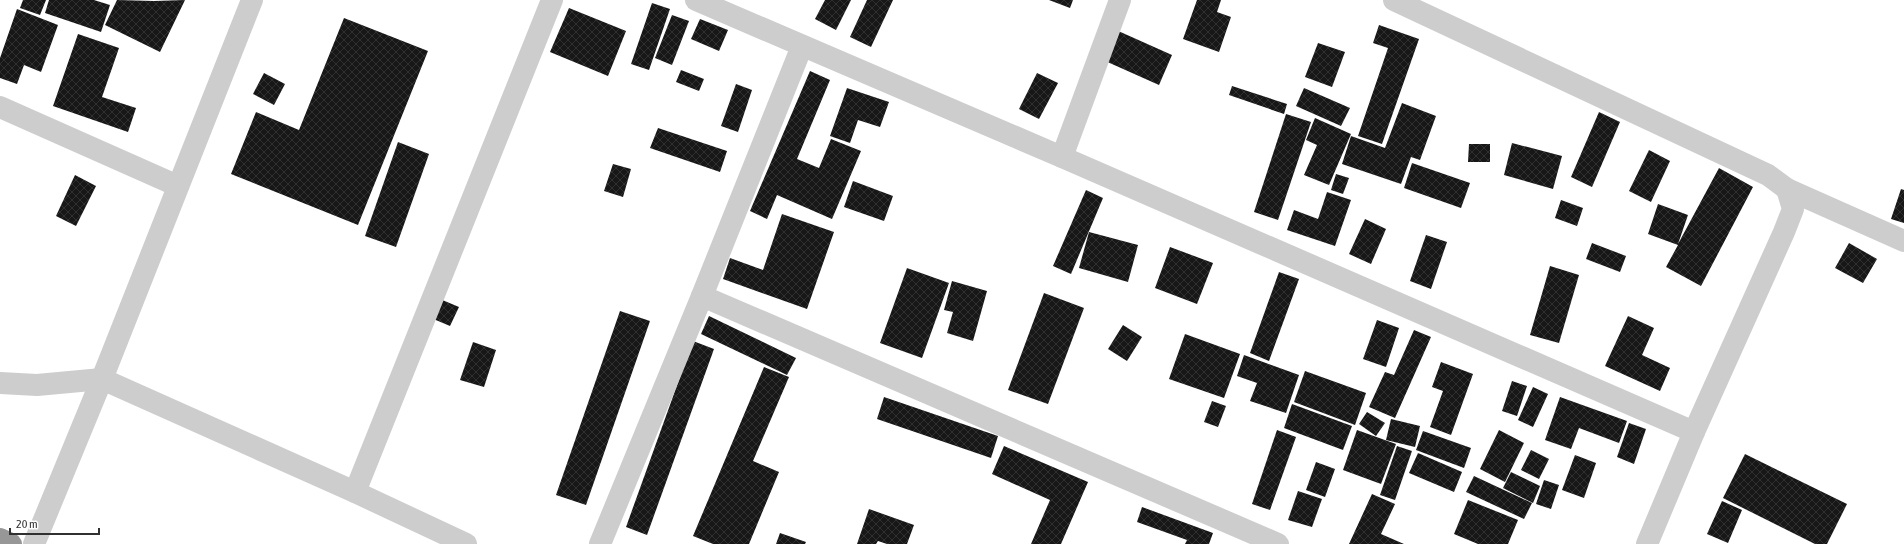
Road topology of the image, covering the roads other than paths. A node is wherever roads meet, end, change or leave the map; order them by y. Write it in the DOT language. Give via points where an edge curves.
graph roads {
  1 [pos="252,0"];
  2 [pos="552,0"];
  3 [pos="696,0"];
  4 [pos="1120,0"];
  5 [pos="1394,0"];
  6 [pos="802,46"];
  7 [pos="0,107"];
  8 [pos="1062,157"];
  9 [pos="178,186"];
  10 [pos="1787,189"];
  11 [pos="1904,241"];
  12 [pos="702,296"];
  13 [pos="102,379"];
  14 [pos="0,383"];
  15 [pos="1694,432"];
  16 [pos="355,492"];
  17 [pos="0,539"];
  18 [pos="11,544"];
  19 [pos="34,544"];
  20 [pos="466,544"];
  21 [pos="600,544"];
  22 [pos="1278,544"];
  23 [pos="1647,544"];
  1 -- 9 [label="street"];
  2 -- 16 [label="street"];
  3 -- 6 [label="street"];
  4 -- 8 [label="street"];
  5 -- 10 [label="street" via="1768,175"];
  6 -- 8 [label="street"];
  6 -- 12 [label="street"];
  7 -- 9 [label="street"];
  8 -- 15 [label="street"];
  9 -- 13 [label="street"];
  10 -- 11 [label="street"];
  10 -- 15 [label="street" via="1793,209"];
  12 -- 21 [label="street"];
  12 -- 22 [label="street"];
  13 -- 14 [label="street" via="37,385"];
  13 -- 16 [label="street"];
  13 -- 19 [label="street"];
  15 -- 23 [label="street"];
  16 -- 20 [label="street"];
  17 -- 18 [label="highway"];
}
